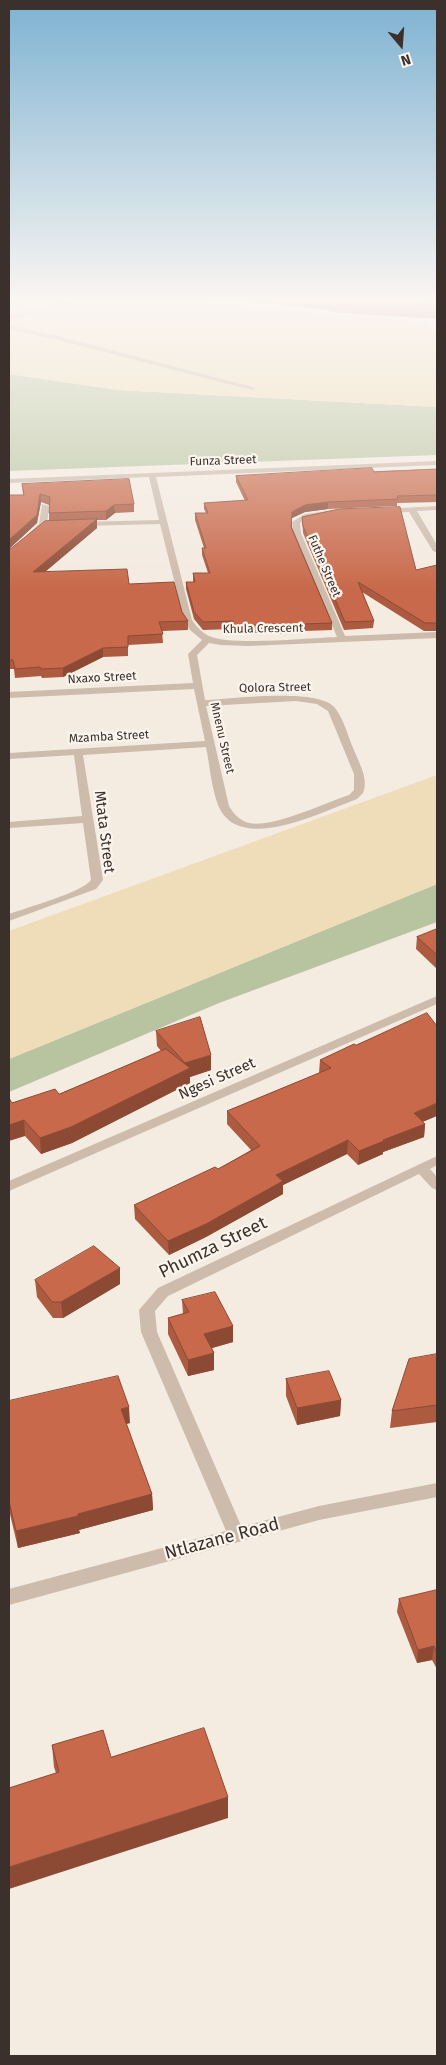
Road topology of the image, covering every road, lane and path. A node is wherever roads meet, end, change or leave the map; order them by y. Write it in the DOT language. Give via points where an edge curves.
graph roads {
  1 [pos="437,463"];
  2 [pos="152,475"];
  3 [pos="9,480"];
  4 [pos="45,506"];
  5 [pos="437,508"];
  6 [pos="412,510"];
  7 [pos="374,511"];
  8 [pos="337,513"];
  9 [pos="162,522"];
  10 [pos="73,524"];
  11 [pos="44,525"];
  12 [pos="53,525"];
  13 [pos="437,551"];
  14 [pos="9,554"];
  15 [pos="437,634"];
  16 [pos="342,639"];
  17 [pos="207,640"];
  18 [pos="197,686"];
  19 [pos="9,695"];
  20 [pos="201,703"];
  21 [pos="210,744"];
  22 [pos="78,752"];
  23 [pos="9,756"];
  24 [pos="88,820"];
  25 [pos="9,825"];
  26 [pos="259,826"];
  27 [pos="9,918"];
  28 [pos="436,1001"];
  29 [pos="437,1160"];
  30 [pos="421,1168"];
  31 [pos="437,1185"];
  32 [pos="9,1186"];
  33 [pos="437,1490"];
  34 [pos="236,1535"];
  35 [pos="9,1597"];
  1 -- 2 [label="street, Funza Street"];
  2 -- 3 [label="street, Funza Street"];
  2 -- 9 [label="street, Khula Crescent"];
  4 -- 11 [label="street"];
  5 -- 6 [label="street"];
  6 -- 7 [label="street"];
  6 -- 13 [label="street"];
  8 -- 16 [label="street, Futhe Street" via="308,516 296,522"];
  9 -- 10 [label="street"];
  9 -- 17 [label="street, Khula Crescent" via="188,620 193,629"];
  11 -- 12 [label="street"];
  11 -- 14 [label="street"];
  15 -- 16 [label="street, Khula Crescent"];
  16 -- 17 [label="street, Khula Crescent" via="248,644"];
  17 -- 18 [label="street, Mnenu Street" via="192,654"];
  18 -- 19 [label="street, Nxaxo Street"];
  18 -- 20 [label="street, Mnenu Street"];
  20 -- 21 [label="street, Mnenu Street"];
  20 -- 26 [label="street, Qolora Street" via="310,699 321,701 332,710 360,774 359,791 353,797"];
  21 -- 22 [label="street, Mzamba Street"];
  21 -- 26 [label="street, Mnenu Street" via="225,809 232,818 247,826"];
  22 -- 23 [label="street, Mzamba Street"];
  22 -- 24 [label="street, Mtata Street"];
  24 -- 25 [label="street"];
  24 -- 27 [label="street, Mtata Street" via="97,880 92,887"];
  28 -- 32 [label="street, Ngesi Street"];
  29 -- 30 [label="street, Phumza Street"];
  30 -- 31 [label="street"];
  30 -- 34 [label="street, Phumza Street" via="163,1292 147,1310 150,1332"];
  33 -- 34 [label="street, Ntlazane Road"];
  34 -- 35 [label="street, Ntlazane Road"];
}
